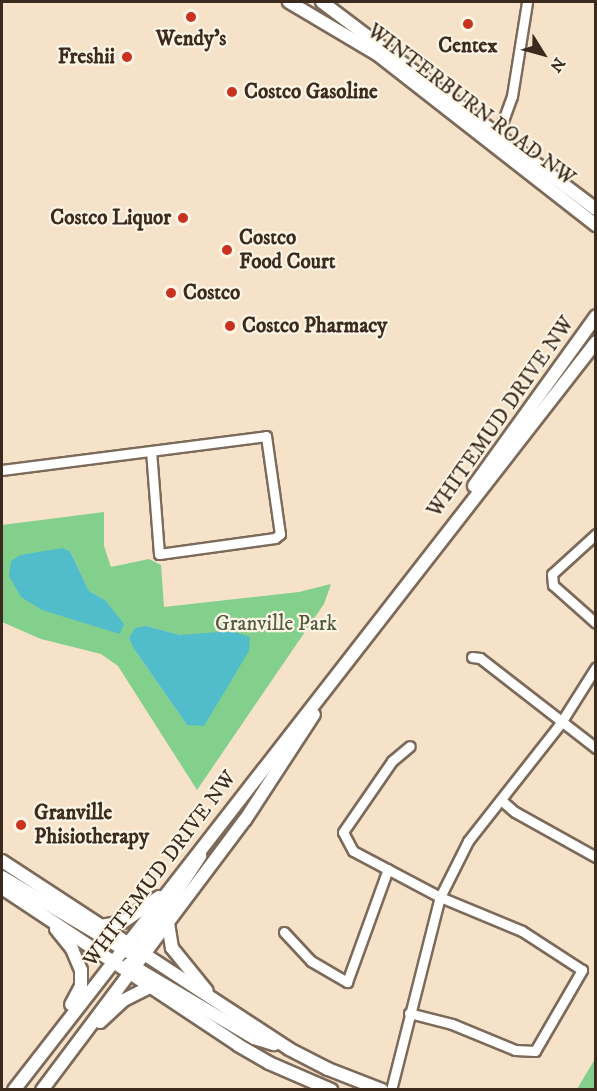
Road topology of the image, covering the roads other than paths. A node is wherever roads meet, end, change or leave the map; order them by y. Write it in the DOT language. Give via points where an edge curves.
graph roads {
  1 [pos="289,2"];
  2 [pos="322,2"];
  3 [pos="527,2"];
  4 [pos="496,140"];
  5 [pos="596,209"];
  6 [pos="596,225"];
  7 [pos="596,316"];
  8 [pos="596,342"];
  9 [pos="151,451"];
  10 [pos="2,470"];
  11 [pos="596,534"];
  12 [pos="439,540"];
  13 [pos="596,623"];
  14 [pos="472,657"];
  15 [pos="596,667"];
  16 [pos="338,674"];
  17 [pos="560,724"];
  18 [pos="410,746"];
  19 [pos="596,748"];
  20 [pos="501,800"];
  21 [pos="212,832"];
  22 [pos="596,857"];
  23 [pos="2,861"];
  24 [pos="388,869"];
  25 [pos="2,878"];
  26 [pos="2,888"];
  27 [pos="163,896"];
  28 [pos="440,897"];
  29 [pos="45,916"];
  30 [pos="168,923"];
  31 [pos="101,926"];
  32 [pos="284,932"];
  33 [pos="133,957"];
  34 [pos="113,962"];
  35 [pos="150,987"];
  36 [pos="220,1005"];
  37 [pos="409,1013"];
  38 [pos="86,1031"];
  39 [pos="53,1040"];
  40 [pos="289,1048"];
  41 [pos="14,1089"];
  42 [pos="42,1089"];
  43 [pos="331,1089"];
  44 [pos="382,1089"];
  45 [pos="391,1089"];
  1 -- 4 [label="main road, WINTERBURN ROAD NW" via="377,54"];
  2 -- 4 [label="main road, WINTERBURN ROAD NW"];
  3 -- 4 [label="street" via="521,55"];
  4 -- 5 [label="main road, WINTERBURN ROAD NW"];
  4 -- 6 [label="main road, WINTERBURN ROAD NW"];
  7 -- 12 [label="main road, WHITEMUD DRIVE NW"];
  8 -- 12 [label="main road, WHITEMUD DRIVE NW"];
  9 -- 9 [label="street" via="266,436 280,534 275,538 159,554"];
  9 -- 10 [label="street"];
  11 -- 13 [label="street" via="552,574 553,585"];
  12 -- 16 [label="main road, WHITEMUD DRIVE NW"];
  14 -- 17 [label="street" via="480,658"];
  15 -- 17 [label="street"];
  16 -- 21 [label="main road, WHITEMUD DRIVE NW"];
  16 -- 30 [label="main road, WHITEMUD DRIVE NW" via="251,811"];
  17 -- 19 [label="street"];
  17 -- 20 [label="street"];
  18 -- 24 [label="street" via="392,761 343,832 353,851"];
  20 -- 22 [label="street" via="515,812"];
  20 -- 28 [label="street" via="468,841"];
  21 -- 27 [label="main road, WHITEMUD DRIVE NW"];
  21 -- 33 [label="main road" via="193,871"];
  23 -- 31 [label="main road"];
  24 -- 28 [label="street"];
  24 -- 32 [label="street" via="347,982 311,960"];
  25 -- 33 [label="main road"];
  26 -- 29 [label="main road"];
  27 -- 31 [label="main road" via="123,922"];
  27 -- 33 [label="main road, WHITEMUD DRIVE NW"];
  28 -- 37 [label="street"];
  28 -- 37 [label="street" via="522,931 582,970 581,978 535,1051 515,1050 452,1024"];
  29 -- 34 [label="main road"];
  29 -- 39 [label="main road" via="72,949 82,975 79,992 57,1024"];
  30 -- 33 [label="main road, WHITEMUD DRIVE NW"];
  30 -- 36 [label="main road" via="172,948"];
  31 -- 33 [label="main road"];
  33 -- 34 [label="main road, WHITEMUD DRIVE NW"];
  33 -- 34 [label="main road"];
  33 -- 35 [label="main road"];
  33 -- 36 [label="main road"];
  33 -- 38 [label="main road, WHITEMUD DRIVE NW"];
  33 -- 40 [label="main road" via="254,1038"];
  34 -- 39 [label="main road, WHITEMUD DRIVE NW"];
  35 -- 38 [label="main road" via="124,1000"];
  35 -- 43 [label="main road" via="268,1063"];
  36 -- 40 [label="main road"];
  37 -- 45 [label="street"];
  38 -- 42 [label="main road, WHITEMUD DRIVE NW"];
  39 -- 41 [label="main road, WHITEMUD DRIVE NW"];
  40 -- 44 [label="main road" via="328,1069"];
}
